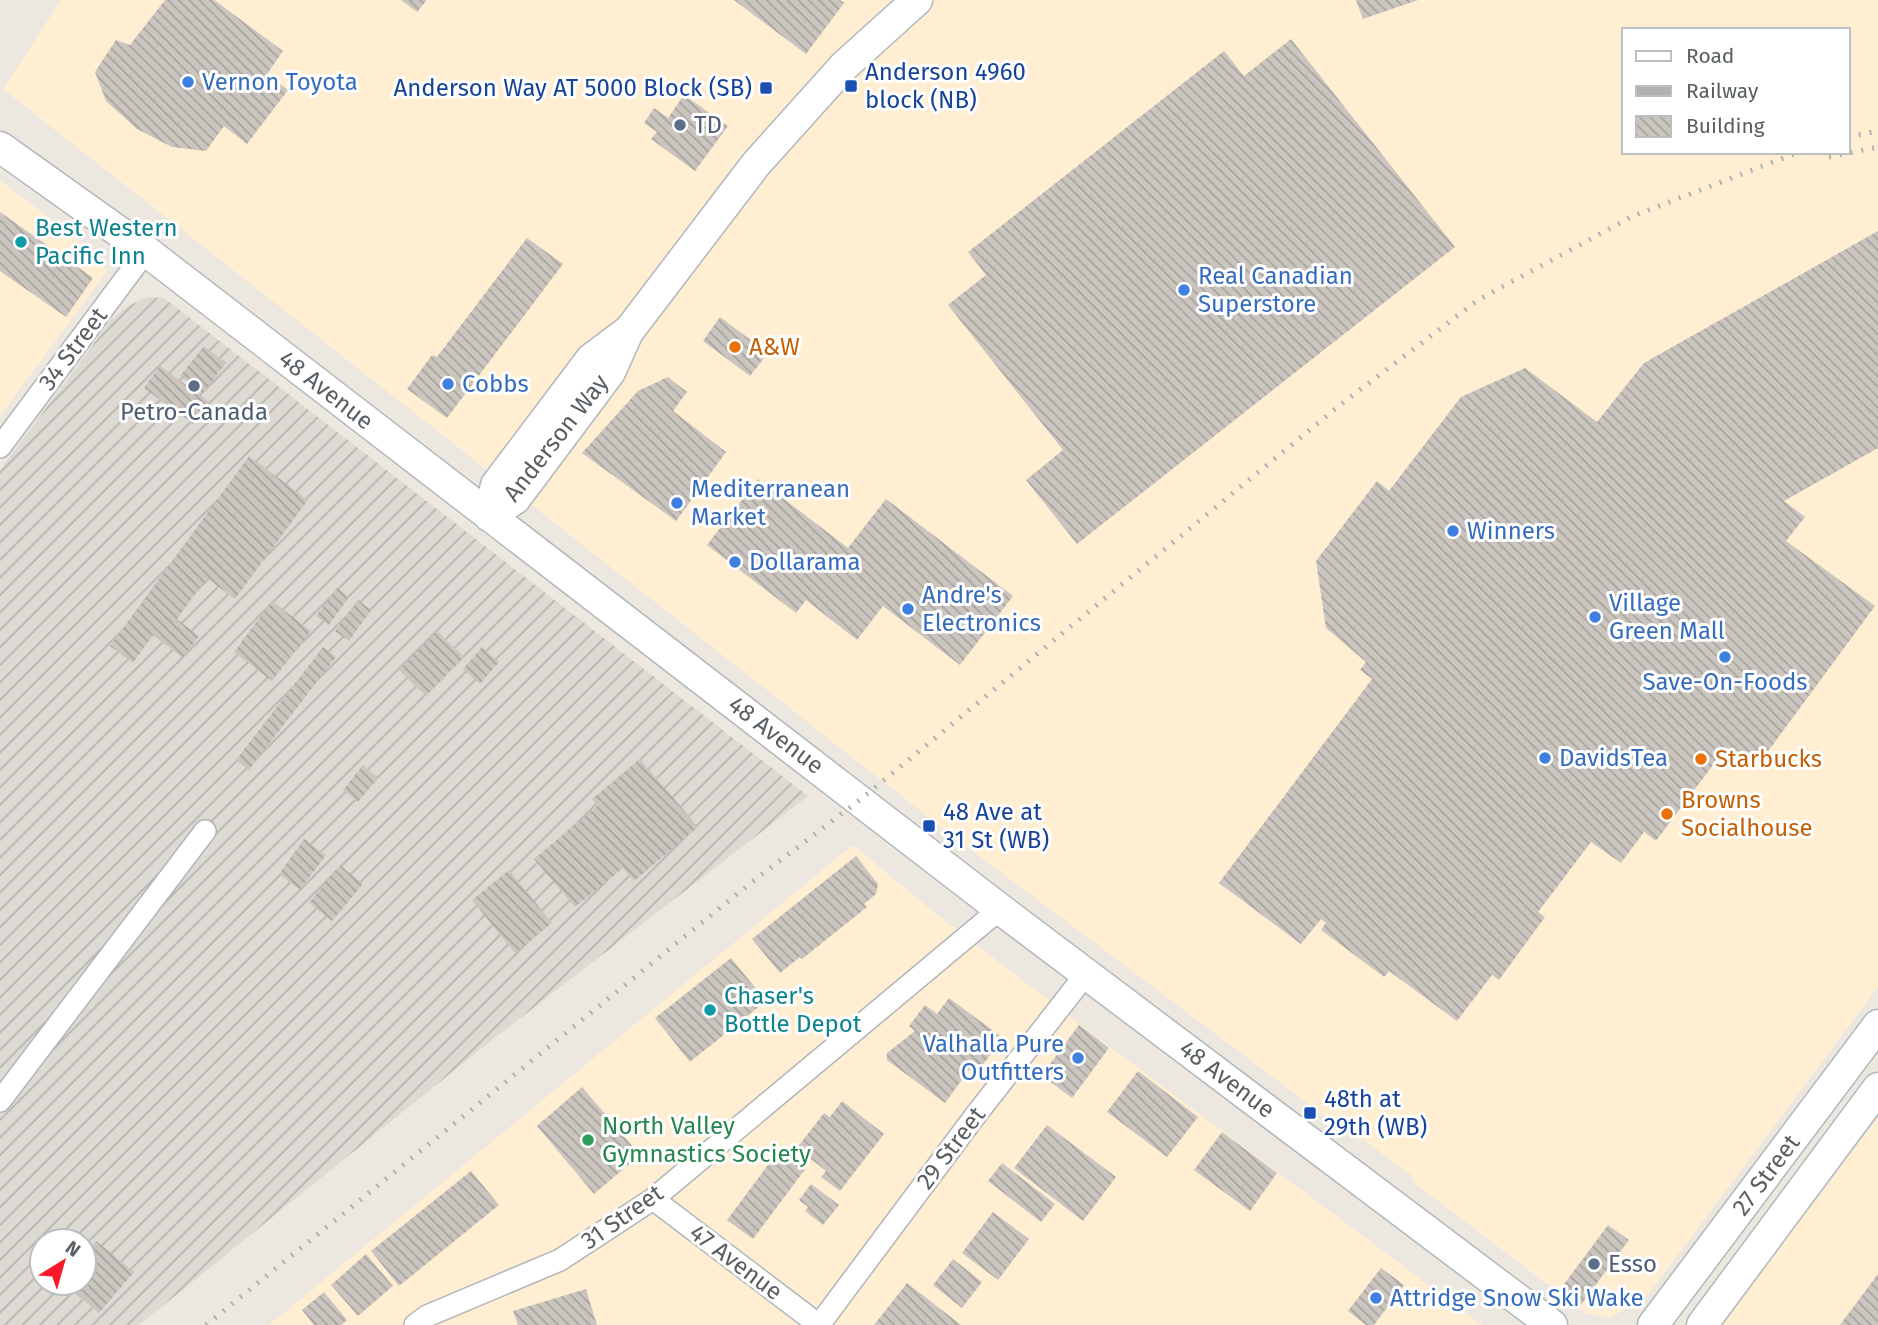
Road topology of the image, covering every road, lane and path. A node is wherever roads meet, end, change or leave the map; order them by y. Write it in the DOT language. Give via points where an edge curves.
graph roads {
  1 [pos="917,0"];
  2 [pos="0,147"];
  3 [pos="146,251"];
  4 [pos="0,447"];
  5 [pos="489,516"];
  6 [pos="205,831"];
  7 [pos="1000,909"];
  8 [pos="1086,974"];
  9 [pos="1874,1040"];
  10 [pos="1878,1088"];
  11 [pos="0,1101"];
  12 [pos="653,1199"];
  13 [pos="1652,1321"];
  14 [pos="1551,1324"];
  15 [pos="415,1325"];
  16 [pos="819,1325"];
  17 [pos="1702,1325"];
  1 -- 5 [label="main road, Anderson Way" via="844,66 756,164 628,332 610,372 519,495"];
  2 -- 3 [label="main road, 48 Avenue"];
  3 -- 4 [label="street, 34 Street"];
  3 -- 5 [label="main road, 48 Avenue"];
  5 -- 7 [label="main road, 48 Avenue"];
  6 -- 11 [label="street"];
  7 -- 8 [label="main road, 48 Avenue"];
  7 -- 12 [label="street, 31 Street"];
  8 -- 14 [label="main road, 48 Avenue"];
  8 -- 16 [label="street, 29 Street"];
  9 -- 13 [label="main road, 27 Street"];
  10 -- 17 [label="main road, 27 Street"];
  12 -- 15 [label="street, 31 Street" via="560,1260 426,1316"];
  12 -- 16 [label="street, 47 Avenue"];
}
